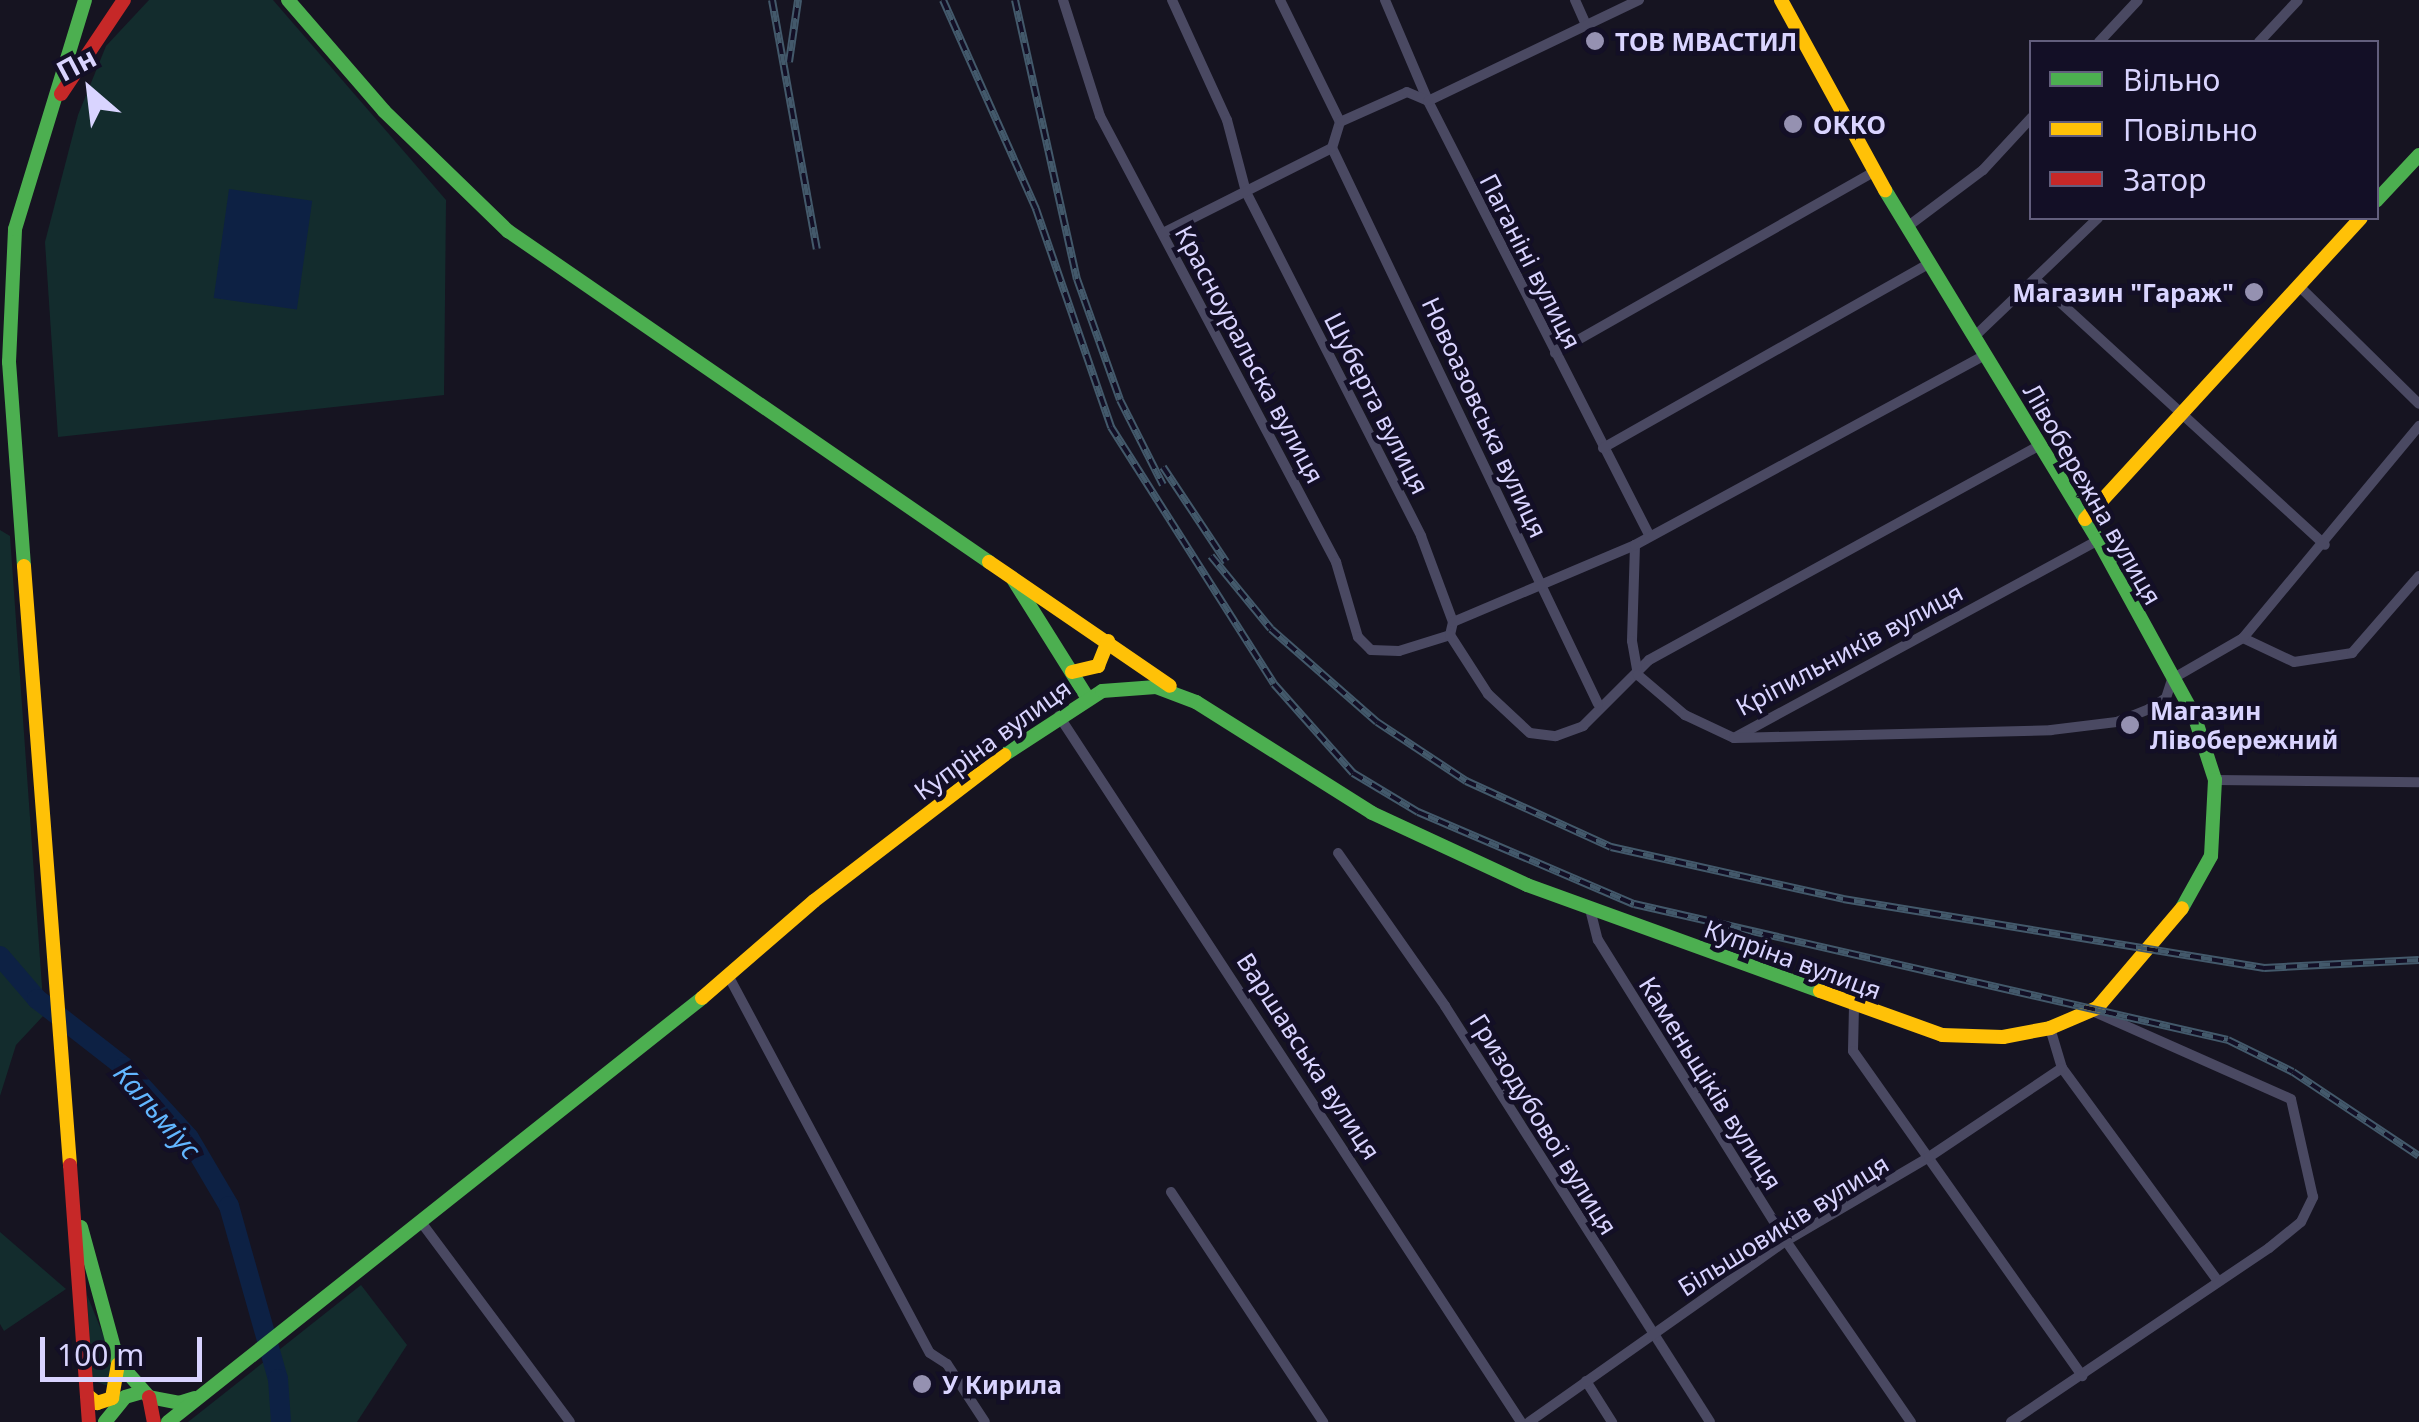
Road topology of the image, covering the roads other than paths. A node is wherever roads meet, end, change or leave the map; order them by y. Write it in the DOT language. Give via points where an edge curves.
graph roads {
  1 [pos="85,0"];
  2 [pos="124,0"];
  3 [pos="288,0"];
  4 [pos="1063,0"];
  5 [pos="1172,0"];
  6 [pos="1280,0"];
  7 [pos="1386,0"];
  8 [pos="1575,0"];
  9 [pos="1638,0"];
  10 [pos="1781,0"];
  11 [pos="2138,0"];
  12 [pos="2298,0"];
  13 [pos="1587,27"];
  14 [pos="2101,40"];
  15 [pos="2262,40"];
  16 [pos="1428,101"];
  17 [pos="52,108"];
  18 [pos="2029,120"];
  19 [pos="1340,122"];
  20 [pos="1332,148"];
  21 [pos="2419,155"];
  22 [pos="1874,172"];
  23 [pos="1246,192"];
  24 [pos="2379,198"];
  25 [pos="2096,220"];
  26 [pos="2354,220"];
  27 [pos="1907,227"];
  28 [pos="1163,232"];
  29 [pos="1930,264"];
  30 [pos="2038,282"];
  31 [pos="2299,286"];
  32 [pos="1974,337"];
  33 [pos="1555,353"];
  34 [pos="1985,355"];
  35 [pos="2419,404"];
  36 [pos="2180,418"];
  37 [pos="2419,426"];
  38 [pos="2040,445"];
  39 [pos="1603,448"];
  40 [pos="2086,519"];
  41 [pos="1650,536"];
  42 [pos="2098,540"];
  43 [pos="1635,544"];
  44 [pos="2325,545"];
  45 [pos="1010,574"];
  46 [pos="2419,576"];
  47 [pos="1543,588"];
  48 [pos="1453,622"];
  49 [pos="1450,634"];
  50 [pos="2243,638"];
  51 [pos="1108,641"];
  52 [pos="1072,672"];
  53 [pos="1638,676"];
  54 [pos="2172,679"];
  55 [pos="1087,697"];
  56 [pos="1196,702"];
  57 [pos="1598,704"];
  58 [pos="1058,715"];
  59 [pos="1734,738"];
  60 [pos="2215,780"];
  61 [pos="2419,782"];
  62 [pos="1338,852"];
  63 [pos="1590,910"];
  64 [pos="729,977"];
  65 [pos="1854,1006"];
  66 [pos="2092,1011"];
  67 [pos="2050,1028"];
  68 [pos="2062,1068"];
  69 [pos="1929,1157"];
  70 [pos="1171,1192"];
  71 [pos="72,1195"];
  72 [pos="422,1222"];
  73 [pos="1786,1240"];
  74 [pos="2218,1281"];
  75 [pos="1653,1332"];
  76 [pos="118,1362"];
  77 [pos="2082,1376"];
  78 [pos="1586,1380"];
  79 [pos="209,1390"];
  80 [pos="146,1395"];
  81 [pos="87,1396"];
  82 [pos="94,1421"];
  83 [pos="154,1422"];
  84 [pos="168,1422"];
  85 [pos="570,1422"];
  86 [pos="985,1422"];
  87 [pos="1323,1422"];
  88 [pos="1525,1422"];
  89 [pos="1612,1422"];
  90 [pos="1710,1422"];
  91 [pos="1911,1422"];
  92 [pos="2011,1422"];
  1 -- 17 [label="main road"];
  2 -- 17 [label="main road"];
  3 -- 45 [label="main road" via="384,111 508,231"];
  4 -- 28 [label="street, Красноуральска вулиця" via="1100,116"];
  5 -- 23 [label="street, Шуберта вулиця" via="1227,120"];
  6 -- 19 [label="street"];
  7 -- 16 [label="street, Паганіні вулиця"];
  8 -- 13 [label="street"];
  9 -- 13 [label="street"];
  10 -- 22 [label="main road, Лівобережна вулиця"];
  11 -- 14 [label="street"];
  12 -- 15 [label="street"];
  13 -- 16 [label="street"];
  16 -- 19 [label="street" via="1407,92"];
  16 -- 33 [label="street, Паганіні вулиця"];
  17 -- 71 [label="main road" via="15,228 9,362"];
  18 -- 27 [label="street" via="1983,170"];
  19 -- 20 [label="street"];
  20 -- 23 [label="street"];
  20 -- 47 [label="street, Новоазовська вулиця"];
  21 -- 24 [label="main road"];
  22 -- 27 [label="main road, Лівобережна вулиця"];
  22 -- 33 [label="street"];
  23 -- 28 [label="street"];
  23 -- 48 [label="street, Шуберта вулиця" via="1377,439"];
  25 -- 30 [label="street"];
  26 -- 31 [label="main road"];
  27 -- 29 [label="main road, Лівобережна вулиця"];
  28 -- 49 [label="street, Красноуральска вулиця" via="1336,562 1358,636 1371,650 1399,651"];
  29 -- 32 [label="main road, Лівобережна вулиця"];
  29 -- 39 [label="street"];
  30 -- 32 [label="street"];
  30 -- 36 [label="street"];
  31 -- 35 [label="street"];
  31 -- 36 [label="main road"];
  32 -- 34 [label="main road, Лівобережна вулиця"];
  33 -- 39 [label="street, Паганіні вулиця"];
  34 -- 38 [label="main road, Лівобережна вулиця"];
  34 -- 41 [label="street"];
  36 -- 40 [label="main road"];
  36 -- 44 [label="street"];
  37 -- 44 [label="street"];
  38 -- 40 [label="main road, Лівобережна вулиця"];
  38 -- 53 [label="street" via="1649,660"];
  39 -- 41 [label="street, Паганіні вулиця"];
  40 -- 42 [label="main road, Лівобережна вулиця"];
  41 -- 43 [label="street"];
  42 -- 54 [label="main road, Лівобережна вулиця"];
  42 -- 59 [label="street, Кріпильників вулиця"];
  43 -- 47 [label="street"];
  43 -- 53 [label="street" via="1632,641"];
  44 -- 50 [label="street"];
  45 -- 51 [label="main road"];
  45 -- 52 [label="main road"];
  46 -- 50 [label="street" via="2352,653 2294,662"];
  47 -- 48 [label="street"];
  47 -- 57 [label="street, Новоазовська вулиця"];
  48 -- 49 [label="street"];
  49 -- 57 [label="street" via="1488,694 1530,733 1556,736 1582,726"];
  50 -- 54 [label="street"];
  51 -- 52 [label="main road" via="1098,666"];
  51 -- 56 [label="main road"];
  52 -- 55 [label="main road"];
  53 -- 57 [label="street"];
  53 -- 59 [label="street, Кріпильників вулиця" via="1685,715"];
  54 -- 59 [label="street" via="2166,698 2117,722 2051,730"];
  54 -- 60 [label="main road, Лівобережна вулиця" via="2194,715"];
  55 -- 56 [label="main road, Купріна вулиця" via="1122,686 1156,687"];
  55 -- 58 [label="main road, Купріна вулиця"];
  56 -- 63 [label="main road, Купріна вулиця" via="1372,813"];
  58 -- 64 [label="main road, Купріна вулиця" via="814,901"];
  58 -- 88 [label="street, Варшавська вулиця"];
  60 -- 61 [label="street"];
  60 -- 66 [label="main road, Лівобережна вулиця" via="2211,856 2185,904"];
  62 -- 75 [label="street, Гризодубової вулиця"];
  63 -- 65 [label="main road, Купріна вулиця"];
  63 -- 73 [label="street, Каменьщіків вулиця" via="1598,940"];
  64 -- 72 [label="main road, Купріна вулиця"];
  64 -- 86 [label="street" via="930,1353 947,1364"];
  65 -- 67 [label="main road, Купріна вулиця" via="1942,1035 2003,1038"];
  65 -- 69 [label="street" via="1853,1051"];
  66 -- 67 [label="main road, Купріна вулиця"];
  66 -- 74 [label="street" via="2291,1099 2313,1197 2300,1222"];
  67 -- 68 [label="street"];
  68 -- 69 [label="street, Більшовиків вулиця"];
  68 -- 74 [label="street"];
  69 -- 73 [label="street, Більшовиків вулиця"];
  69 -- 77 [label="street"];
  70 -- 87 [label="street"];
  71 -- 76 [label="main road"];
  71 -- 81 [label="main road"];
  72 -- 79 [label="main road, Купріна вулиця"];
  72 -- 85 [label="street"];
  73 -- 75 [label="street, Більшовиків вулиця"];
  73 -- 91 [label="street, Каменьщіків вулиця"];
  74 -- 77 [label="street"];
  75 -- 78 [label="street, Більшовиків вулиця"];
  75 -- 90 [label="street, Гризодубової вулиця"];
  76 -- 80 [label="main road"];
  76 -- 81 [label="main road" via="120,1386 112,1398 97,1403"];
  77 -- 92 [label="street"];
  78 -- 88 [label="street, Більшовиків вулиця"];
  78 -- 89 [label="street"];
  79 -- 80 [label="main road" via="180,1403"];
  79 -- 84 [label="main road, Купріна вулиця"];
  80 -- 82 [label="main road" via="125,1397"];
  80 -- 83 [label="main road"];
  81 -- 82 [label="main road"];
}
